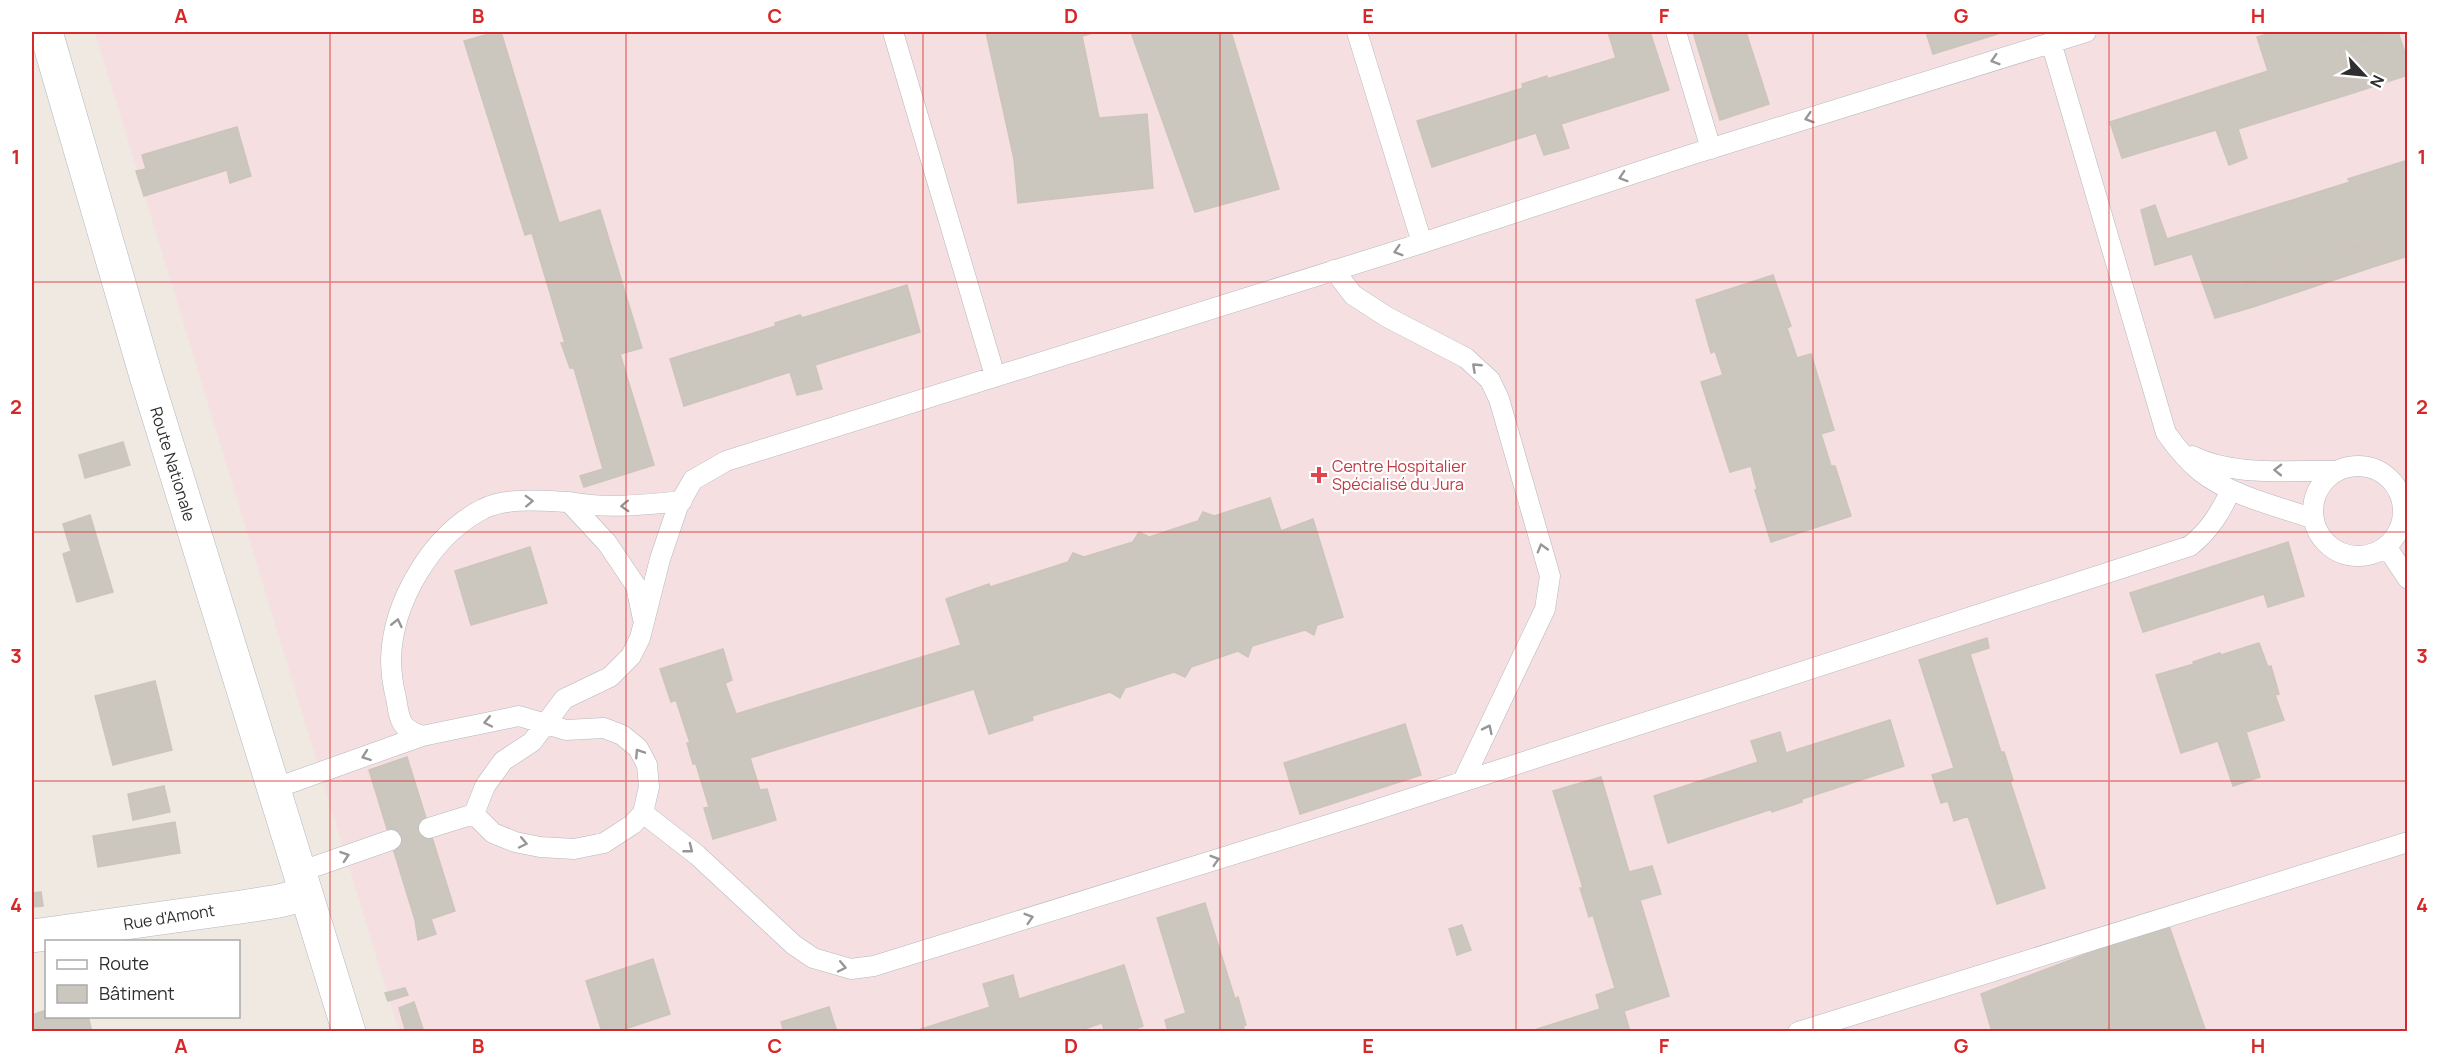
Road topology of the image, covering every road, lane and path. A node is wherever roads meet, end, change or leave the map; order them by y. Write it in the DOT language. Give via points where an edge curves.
graph roads {
  1 [pos="46,32"];
  2 [pos="893,32"];
  3 [pos="1357,32"];
  4 [pos="1676,32"];
  5 [pos="2086,32"];
  6 [pos="2051,42"];
  7 [pos="1711,149"];
  8 [pos="1422,243"];
  9 [pos="1334,270"];
  10 [pos="995,376"];
  11 [pos="2179,450"];
  12 [pos="2337,471"];
  13 [pos="2231,490"];
  14 [pos="682,501"];
  15 [pos="569,502"];
  16 [pos="2314,519"];
  17 [pos="2386,546"];
  18 [pos="2408,579"];
  19 [pos="644,623"];
  20 [pos="546,722"];
  21 [pos="422,736"];
  22 [pos="1463,781"];
  23 [pos="273,789"];
  24 [pos="643,813"];
  25 [pos="474,814"];
  26 [pos="429,828"];
  27 [pos="391,840"];
  28 [pos="2408,842"];
  29 [pos="303,883"];
  30 [pos="32,936"];
  31 [pos="349,1032"];
  32 [pos="1798,1032"];
  1 -- 23 [label="main road, Route Nationale" via="146,376"];
  2 -- 10 [label="lane"];
  3 -- 8 [label="lane"];
  4 -- 7 [label="lane"];
  5 -- 6 [label="lane"];
  6 -- 7 [label="lane, one-way"];
  6 -- 11 [label="lane" via="2166,433"];
  7 -- 8 [label="lane, one-way"];
  8 -- 9 [label="lane, one-way"];
  9 -- 10 [label="lane"];
  22 -- 9 [label="lane, one-way" via="1545,609 1550,576 1499,399 1490,380 1466,358 1353,295"];
  10 -- 14 [label="lane" via="726,461 693,480"];
  12 -- 11 [label="lane, one-way" via="2247,470 2208,464"];
  11 -- 13 [label="lane" via="2201,472"];
  12 -- 16 [label="lane" via="2317,491"];
  12 -- 17 [label="lane" via="2350,466 2376,469 2397,489 2403,504 2402,520"];
  13 -- 16 [label="lane"];
  13 -- 22 [label="lane" via="2218,517 2190,546"];
  14 -- 15 [label="lane, one-way" via="625,507"];
  14 -- 19 [label="lane" via="660,559"];
  15 -- 19 [label="lane" via="607,543 636,586"];
  21 -- 15 [label="lane, one-way" via="401,723 391,658 397,618 425,559 455,526 486,507 527,500"];
  16 -- 17 [label="lane" via="2319,534 2342,554 2372,554"];
  17 -- 18 [label="lane"];
  19 -- 20 [label="lane" via="635,647 617,670 564,699"];
  20 -- 21 [label="lane, one-way" via="519,716"];
  24 -- 20 [label="lane, one-way" via="649,787 647,765 638,748 622,735 604,728 566,729"];
  20 -- 25 [label="lane" via="532,742 503,761 485,786"];
  21 -- 23 [label="lane, one-way"];
  24 -- 22 [label="lane, one-way" via="697,855 794,945 813,958 851,969 874,966"];
  23 -- 29 [label="main road, Route Nationale"];
  25 -- 24 [label="lane, one-way" via="493,833 515,842 574,849 604,843"];
  25 -- 26 [label="lane"];
  29 -- 27 [label="lane, one-way"];
  28 -- 32 [label="lane"];
  29 -- 30 [label="main road, Rue d'Amont" via="279,901"];
  29 -- 31 [label="main road, Route Nationale"];
}
